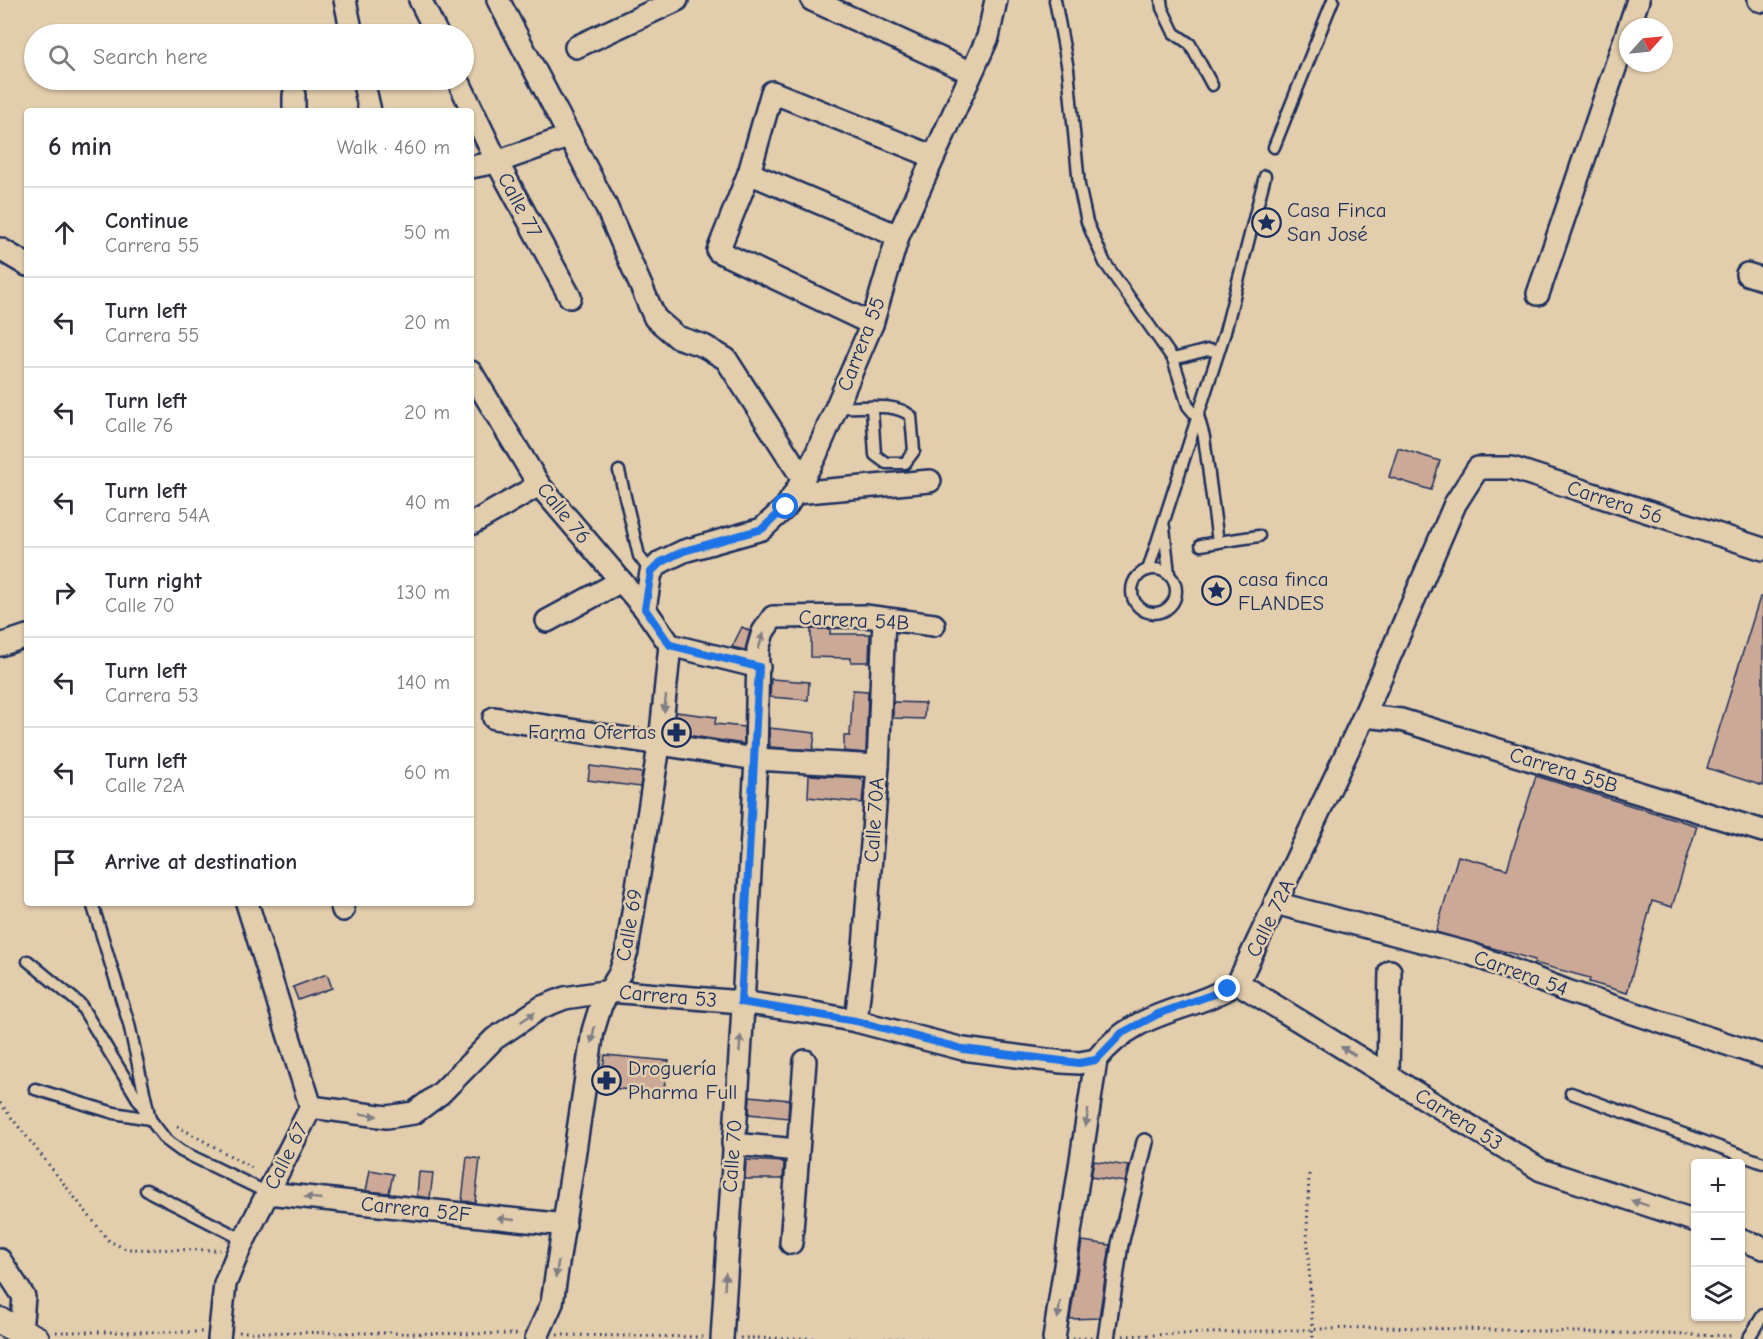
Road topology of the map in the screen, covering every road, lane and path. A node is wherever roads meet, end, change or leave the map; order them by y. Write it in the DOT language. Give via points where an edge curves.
graph roads {
  1 [pos="345,0"];
  2 [pos="420,0"];
  3 [pos="498,0"];
  4 [pos="812,0"];
  5 [pos="996,0"];
  6 [pos="1055,0"];
  7 [pos="1161,0"];
  8 [pos="1333,0"];
  9 [pos="1638,0"];
  10 [pos="667,2"];
  11 [pos="1632,18"];
  12 [pos="350,24"];
  13 [pos="432,24"];
  14 [pos="576,47"];
  15 [pos="1619,58"];
  16 [pos="970,72"];
  17 [pos="1212,85"];
  18 [pos="365,90"];
  19 [pos="463,90"];
  20 [pos="369,108"];
  21 [pos="471,108"];
  22 [pos="474,114"];
  23 [pos="570,136"];
  24 [pos="1274,147"];
  25 [pos="932,156"];
  26 [pos="497,162"];
  27 [pos="474,167"];
  28 [pos="749,172"];
  29 [pos="1265,176"];
  30 [pos="898,236"];
  31 [pos="0,249"];
  32 [pos="24,263"];
  33 [pos="1538,294"];
  34 [pos="570,297"];
  35 [pos="872,324"];
  36 [pos="1218,351"];
  37 [pos="1173,359"];
  38 [pos="474,377"];
  39 [pos="837,407"];
  40 [pos="872,408"];
  41 [pos="1196,416"];
  42 [pos="619,471"];
  43 [pos="1470,478"];
  44 [pos="930,481"];
  45 [pos="539,485"];
  46 [pos="799,486"];
  47 [pos="474,522"];
  48 [pos="1164,524"];
  49 [pos="1259,536"];
  50 [pos="1218,542"];
  51 [pos="1201,545"];
  52 [pos="1763,549"];
  53 [pos="1148,570"];
  54 [pos="651,572"];
  55 [pos="1168,574"];
  56 [pos="621,581"];
  57 [pos="645,609"];
  58 [pos="773,617"];
  59 [pos="884,619"];
  60 [pos="547,621"];
  61 [pos="934,625"];
  62 [pos="24,637"];
  63 [pos="0,645"];
  64 [pos="670,645"];
  65 [pos="759,667"];
  66 [pos="1364,716"];
  67 [pos="494,718"];
  68 [pos="658,742"];
  69 [pos="756,759"];
  70 [pos="878,766"];
  71 [pos="1763,831"];
  72 [pos="1275,903"];
  73 [pos="93,906"];
  74 [pos="248,906"];
  75 [pos="28,961"];
  76 [pos="1390,971"];
  77 [pos="1238,983"];
  78 [pos="610,991"];
  79 [pos="741,1002"];
  80 [pos="856,1021"];
  81 [pos="1763,1056"];
  82 [pos="1096,1060"];
  83 [pos="805,1061"];
  84 [pos="1388,1075"];
  85 [pos="35,1089"];
  86 [pos="1571,1094"];
  87 [pos="0,1103"];
  88 [pos="311,1107"];
  89 [pos="150,1119"];
  90 [pos="177,1126"];
  91 [pos="1145,1142"];
  92 [pos="733,1144"];
  93 [pos="797,1150"];
  94 [pos="1763,1163"];
  95 [pos="1309,1174"];
  96 [pos="271,1187"];
  97 [pos="146,1190"];
  98 [pos="1691,1220"];
  99 [pos="565,1225"];
  100 [pos="1745,1241"];
  101 [pos="791,1243"];
  102 [pos="241,1245"];
  103 [pos="1763,1248"];
  104 [pos="0,1260"];
  105 [pos="1763,1315"];
  106 [pos="1312,1330"];
  107 [pos="28,1331"];
  108 [pos="220,1336"];
  109 [pos="537,1337"];
  110 [pos="722,1338"];
  111 [pos="1106,1338"];
  112 [pos="1748,1338"];
  113 [pos="927,1339"];
  114 [pos="1054,1339"];
  115 [pos="1070,1339"];
  116 [pos="1313,1339"];
  1 -- 12 [label="street"];
  2 -- 13 [label="street"];
  3 -- 23 [label="street"];
  4 -- 16 [label="street"];
  5 -- 16 [label="street, Carrera 55" via="988,37"];
  6 -- 37 [label="lane" via="1064,40 1079,185 1087,222 1104,263"];
  7 -- 17 [label="lane" via="1174,33 1190,44"];
  8 -- 24 [label="lane"];
  9 -- 11 [label="street"];
  10 -- 14 [label="street"];
  15 -- 33 [label="street"];
  16 -- 25 [label="street, Carrera 55"];
  18 -- 20 [label="street"];
  19 -- 21 [label="street, Calle 77"];
  22 -- 26 [label="street, Calle 77"];
  23 -- 26 [label="street"];
  23 -- 46 [label="street" via="655,318 677,338 704,346 726,359"];
  25 -- 28 [label="street" via="772,92"];
  25 -- 30 [label="street, Carrera 55"];
  26 -- 27 [label="street"];
  26 -- 34 [label="street, Calle 77"];
  28 -- 30 [label="street"];
  28 -- 35 [label="street" via="718,251"];
  29 -- 36 [label="lane"];
  30 -- 35 [label="street, Carrera 55"];
  31 -- 32 [label="street"];
  35 -- 39 [label="street, Carrera 55"];
  36 -- 37 [label="lane"];
  36 -- 41 [label="lane" via="1208,390"];
  37 -- 41 [label="lane" via="1188,406"];
  38 -- 45 [label="street, Calle 76"];
  39 -- 40 [label="lane"];
  39 -- 46 [label="street, Carrera 55"];
  40 -- 40 [label="lane" via="897,406 911,416 914,451 905,463 886,463 875,455"];
  41 -- 48 [label="lane"];
  41 -- 50 [label="lane" via="1204,437"];
  42 -- 54 [label="lane" via="639,556"];
  43 -- 52 [label="street, Carrera 56" via="1478,468 1512,468"];
  43 -- 66 [label="street, Calle 72A" via="1455,504"];
  44 -- 46 [label="street"];
  45 -- 47 [label="street"];
  45 -- 56 [label="street, Calle 76"];
  46 -- 54 [label="street, Carrera 55" via="786,507 762,529 684,551 661,562"];
  48 -- 53 [label="lane"];
  48 -- 55 [label="lane"];
  49 -- 50 [label="lane"];
  50 -- 51 [label="lane"];
  53 -- 55 [label="lane"];
  53 -- 55 [label="lane" via="1136,578 1131,592 1137,606 1150,613 1166,610 1172,604 1176,588"];
  54 -- 57 [label="street"];
  56 -- 57 [label="street, Calle 76"];
  56 -- 60 [label="street"];
  57 -- 64 [label="street, Calle 76"];
  58 -- 59 [label="street, Carrera 54B"];
  65 -- 58 [label="street, Calle 70, one-way" via="758,649"];
  59 -- 61 [label="street, Carrera 54B"];
  59 -- 70 [label="street, Calle 70A"];
  62 -- 63 [label="street"];
  64 -- 65 [label="street"];
  64 -- 68 [label="street, Calle 69, one-way"];
  65 -- 69 [label="street, Calle 70"];
  66 -- 71 [label="street, Carrera 55B" via="1401,720"];
  66 -- 72 [label="street, Calle 72A"];
  67 -- 68 [label="street"];
  68 -- 69 [label="street"];
  68 -- 78 [label="street, Calle 69" via="627,951 621,973"];
  69 -- 70 [label="street"];
  69 -- 79 [label="street, Calle 70"];
  70 -- 80 [label="street, Calle 70A"];
  72 -- 77 [label="street, Calle 72A"];
  72 -- 81 [label="street, Carrera 54" via="1470,954 1567,991"];
  73 -- 89 [label="lane" via="129,1024"];
  74 -- 88 [label="street, Calle 67"];
  75 -- 89 [label="lane" via="80,1004"];
  76 -- 84 [label="street"];
  77 -- 82 [label="street, Calle 72A" via="1158,1014 1122,1033"];
  84 -- 77 [label="street, Carrera 53, one-way"];
  78 -- 79 [label="street, Carrera 53"];
  88 -- 78 [label="street, Carrera 53, one-way" via="387,1117 414,1113 441,1093 494,1040 542,1007 565,998"];
  78 -- 99 [label="street, Calle 69, one-way" via="593,1031"];
  79 -- 80 [label="street, Carrera 53"];
  92 -- 79 [label="street, Calle 70, one-way"];
  80 -- 82 [label="street, Carrera 53" via="963,1049 1062,1062"];
  82 -- 114 [label="street, one-way"];
  83 -- 93 [label="street"];
  98 -- 84 [label="street, Carrera 53, one-way" via="1541,1170"];
  85 -- 89 [label="lane" via="114,1113"];
  86 -- 94 [label="lane"];
  87 -- 102 [label="path" via="109,1241 126,1249"];
  88 -- 96 [label="street, Calle 67"];
  89 -- 96 [label="lane" via="166,1140 181,1151"];
  90 -- 96 [label="path"];
  91 -- 111 [label="street" via="1120,1244"];
  92 -- 93 [label="street"];
  110 -- 92 [label="street, Calle 70, one-way"];
  93 -- 101 [label="street"];
  95 -- 106 [label="path" via="1307,1231"];
  99 -- 96 [label="street, Carrera 52F, one-way"];
  96 -- 102 [label="street, Calle 67"];
  97 -- 102 [label="lane"];
  99 -- 109 [label="street, Calle 69, one-way" via="552,1303"];
  100 -- 103 [label="street"];
  102 -- 108 [label="street, Calle 67" via="225,1284"];
  104 -- 107 [label="street" via="24,1297"];
  105 -- 112 [label="lane"];
  106 -- 111 [label="path"];
  106 -- 112 [label="path" via="1382,1327"];
  106 -- 116 [label="path"];
  107 -- 108 [label="path"];
  108 -- 109 [label="path"];
  109 -- 110 [label="path"];
  110 -- 113 [label="path"];
  111 -- 115 [label="path"];
}
